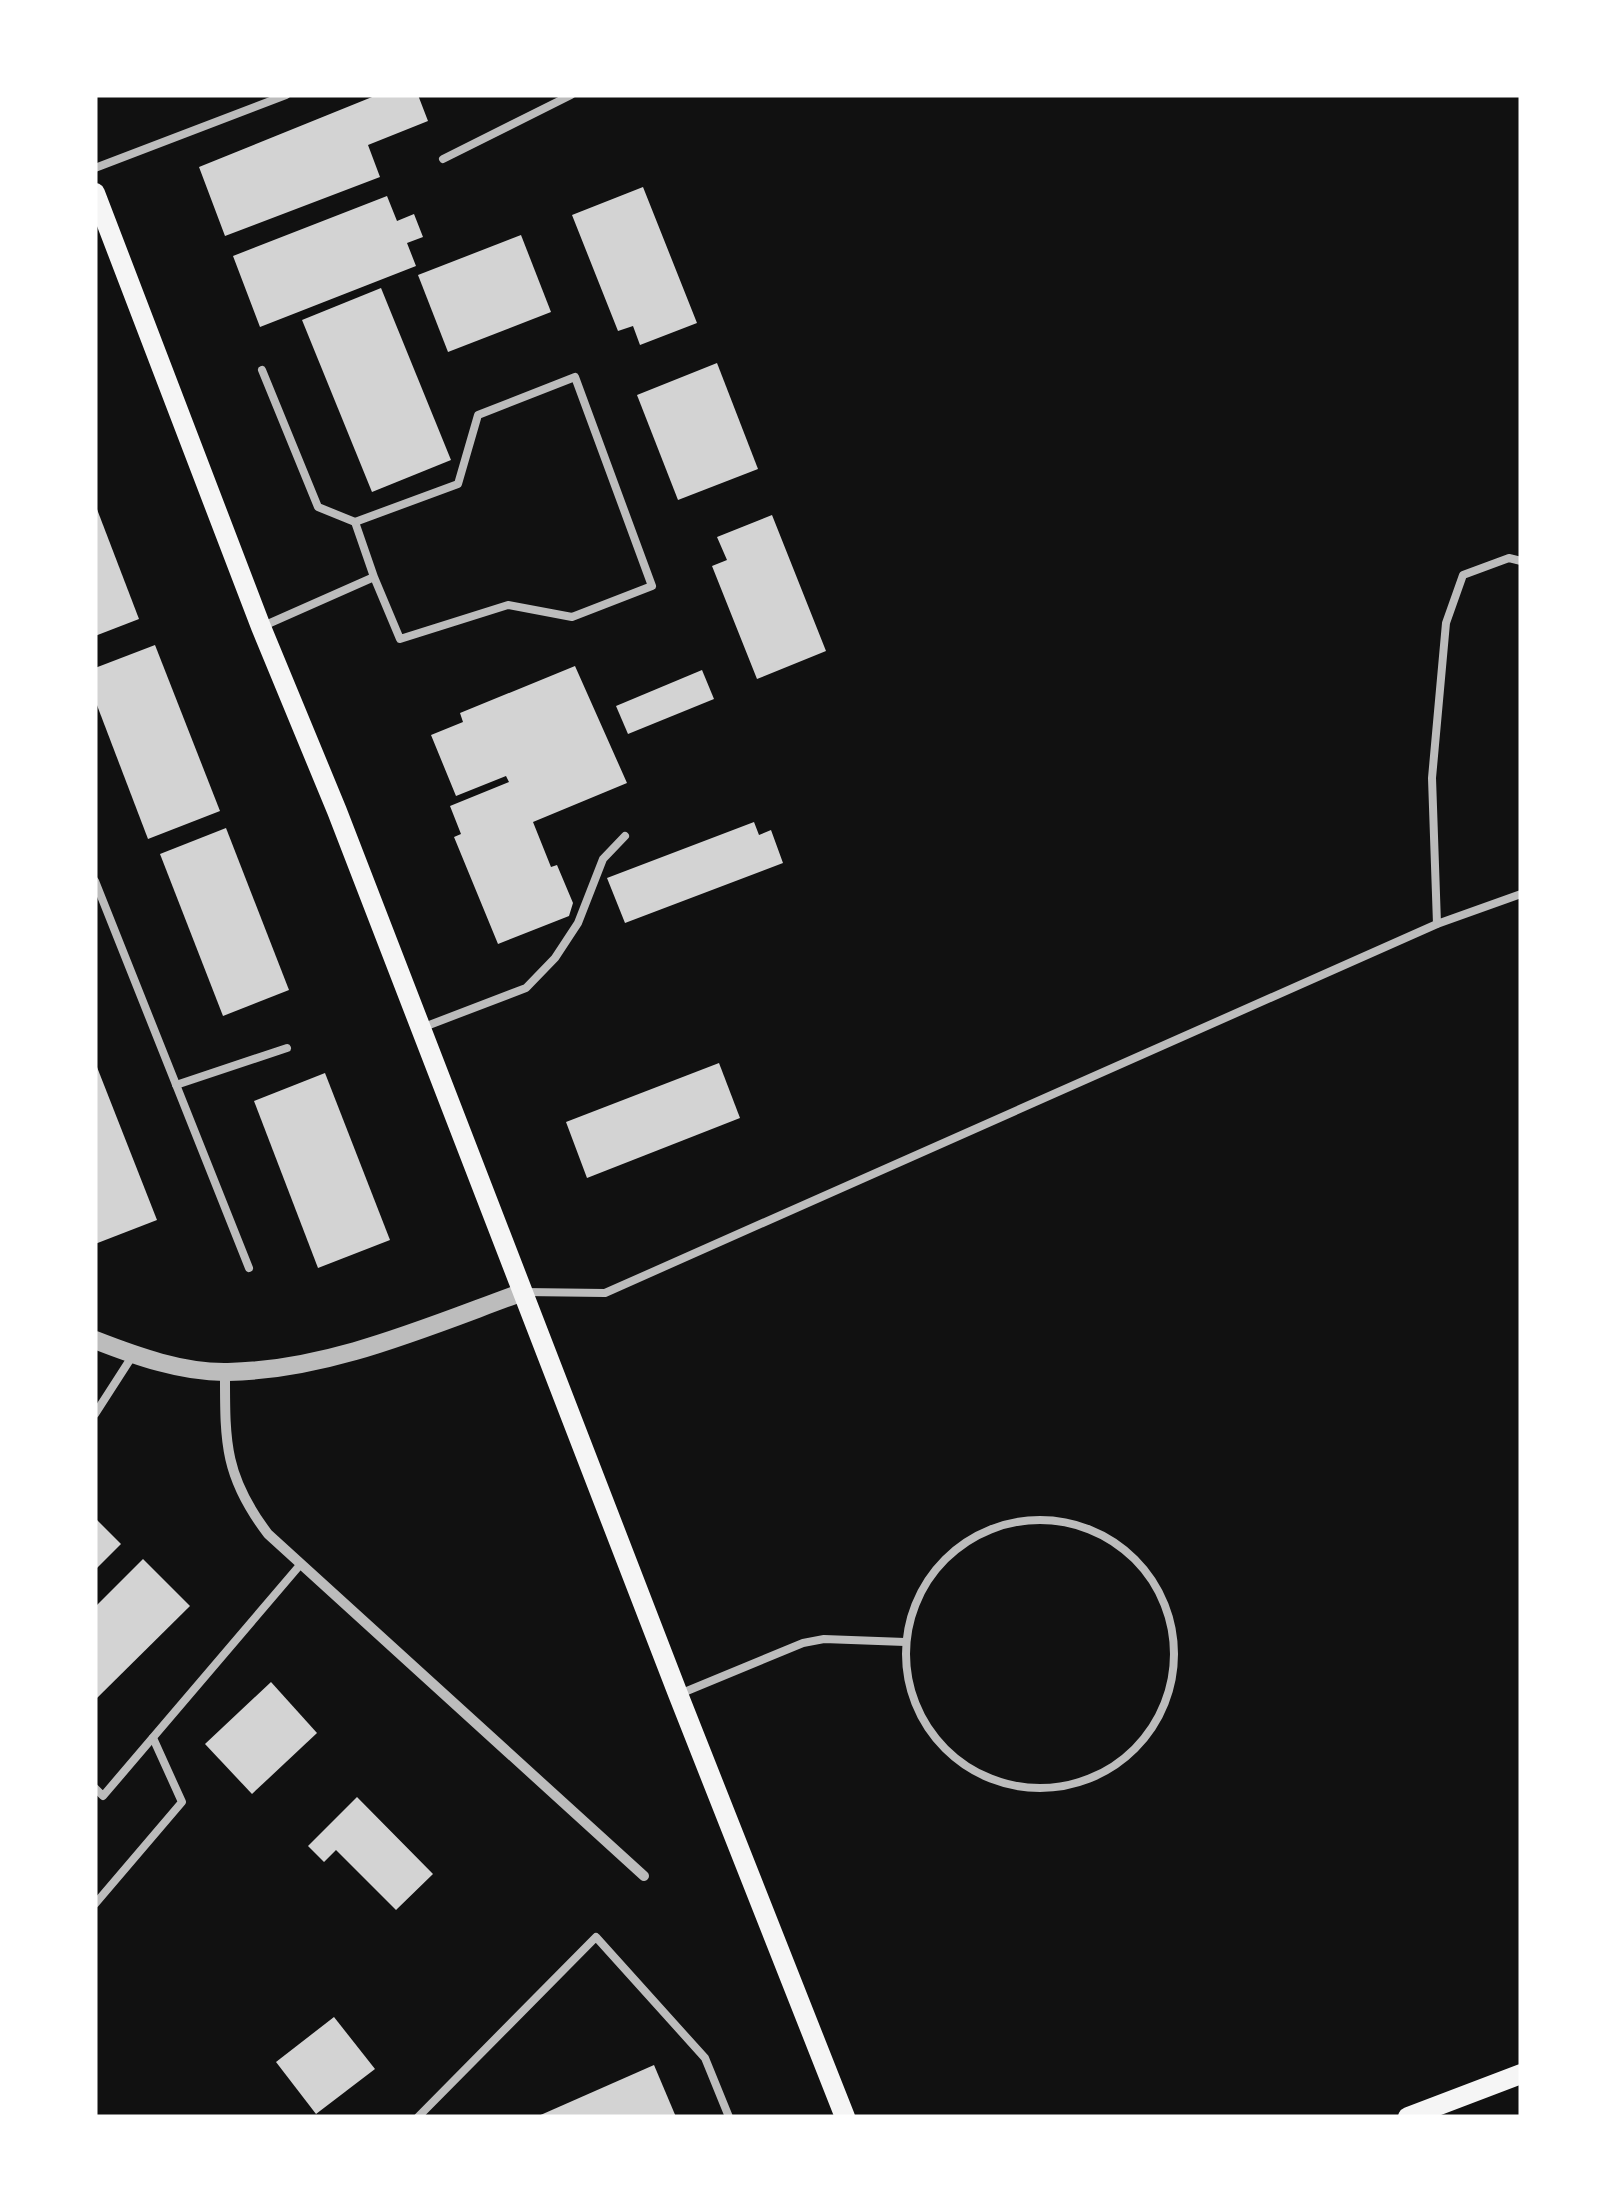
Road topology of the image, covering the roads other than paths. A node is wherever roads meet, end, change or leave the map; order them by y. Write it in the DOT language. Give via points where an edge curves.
graph roads {
  1 [pos="286,95"];
  2 [pos="571,95"];
  3 [pos="442,160"];
  4 [pos="95,168"];
  5 [pos="95,193"];
  6 [pos="100,221"];
  7 [pos="262,370"];
  8 [pos="355,522"];
  9 [pos="1521,561"];
  10 [pos="374,577"];
  11 [pos="261,627"];
  12 [pos="625,836"];
  13 [pos="95,880"];
  14 [pos="1521,894"];
  15 [pos="1437,924"];
  16 [pos="420,1029"];
  17 [pos="287,1048"];
  18 [pos="176,1085"];
  19 [pos="249,1268"];
  20 [pos="523,1292"];
  21 [pos="95,1340"];
  22 [pos="134,1353"];
  23 [pos="225,1372"];
  24 [pos="95,1414"];
  25 [pos="300,1565"];
  26 [pos="905,1642"];
  27 [pos="678,1694"];
  28 [pos="153,1738"];
  29 [pos="95,1788"];
  30 [pos="644,1876"];
  31 [pos="95,1904"];
  32 [pos="1521,2074"];
  33 [pos="418,2117"];
  34 [pos="729,2117"];
  35 [pos="845,2117"];
  36 [pos="1408,2117"];
  1 -- 4 [label="lane"];
  2 -- 3 [label="lane"];
  5 -- 6 [label="main road"];
  6 -- 11 [label="main road"];
  7 -- 8 [label="lane" via="318,508"];
  8 -- 10 [label="lane"];
  8 -- 10 [label="lane" via="458,484 478,416 574,376 652,586 572,617 508,604 400,639"];
  9 -- 15 [label="lane" via="1509,558 1464,575 1446,624 1432,778"];
  10 -- 11 [label="lane"];
  11 -- 16 [label="main road"];
  12 -- 16 [label="lane" via="603,858 556,958 526,988"];
  13 -- 18 [label="lane"];
  14 -- 15 [label="lane"];
  15 -- 20 [label="lane" via="605,1293"];
  16 -- 20 [label="main road"];
  17 -- 18 [label="lane"];
  18 -- 19 [label="lane"];
  20 -- 23 [label="street" via="349,1352 283,1368"];
  20 -- 27 [label="main road"];
  21 -- 22 [label="street"];
  22 -- 23 [label="street"];
  22 -- 24 [label="lane"];
  23 -- 25 [label="street" via="234,1480 268,1534"];
  25 -- 28 [label="lane"];
  25 -- 30 [label="street"];
  26 -- 26 [label="lane" via="908,1686 927,1728 958,1762 998,1783 1042,1790 1087,1781 1126,1759 1156,1724 1172,1682 1175,1638 1162,1596 1137,1560 1102,1533 1060,1520 1016,1520 974,1535 940,1562 916,1598"];
  26 -- 27 [label="lane" via="824,1639"];
  27 -- 35 [label="main road"];
  28 -- 29 [label="lane" via="103,1796"];
  28 -- 31 [label="lane" via="182,1802"];
  32 -- 36 [label="main road"];
  33 -- 34 [label="lane" via="596,1937 706,2058"];
}
